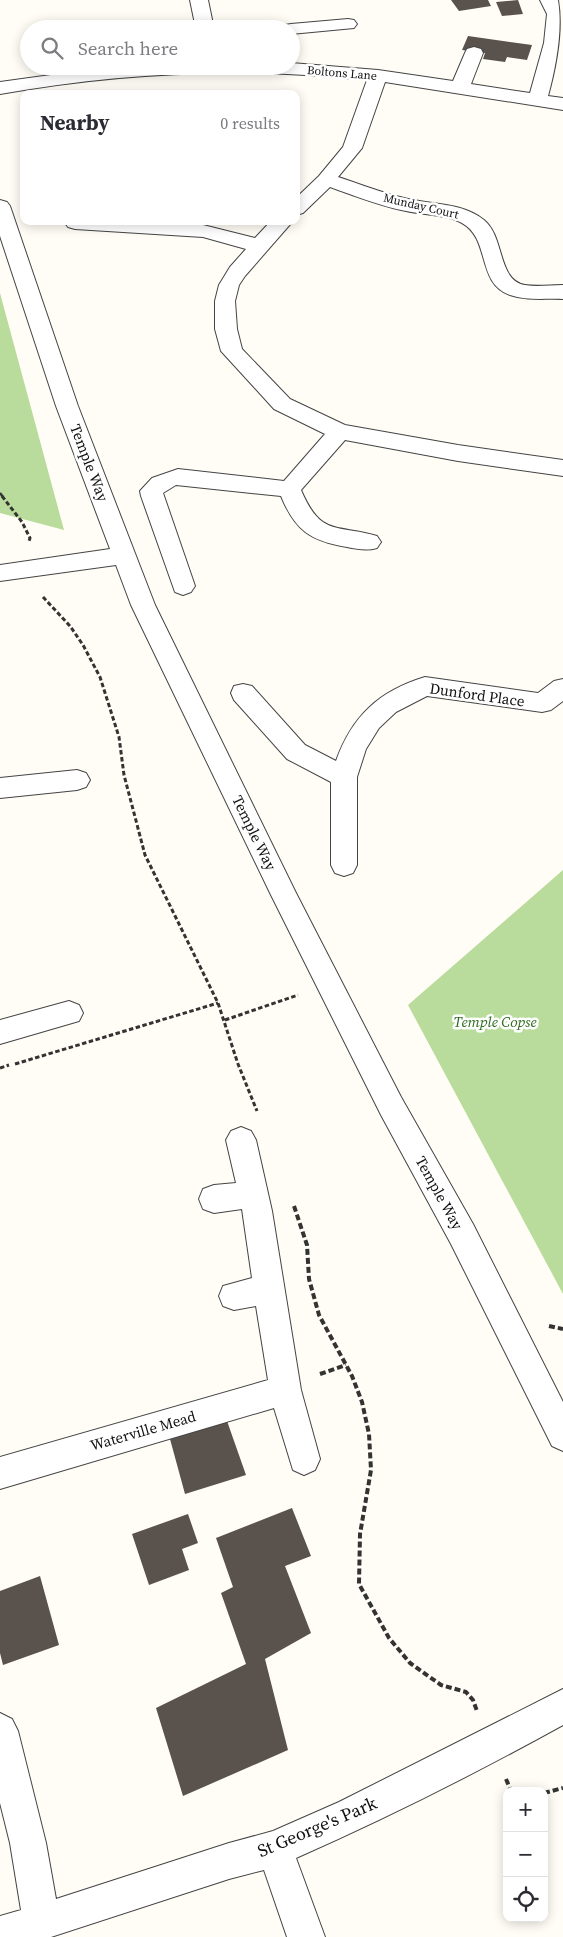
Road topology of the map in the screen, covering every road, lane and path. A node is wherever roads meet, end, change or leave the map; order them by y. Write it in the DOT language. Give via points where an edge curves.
graph roads {
  1 [pos="200,0"];
  2 [pos="549,0"];
  3 [pos="204,20"];
  4 [pos="348,24"];
  5 [pos="300,28"];
  6 [pos="474,53"];
  7 [pos="300,70"];
  8 [pos="95,75"];
  9 [pos="378,76"];
  10 [pos="0,88"];
  11 [pos="460,88"];
  12 [pos="537,101"];
  13 [pos="563,104"];
  14 [pos="326,180"];
  15 [pos="300,205"];
  16 [pos="0,206"];
  17 [pos="107,225"];
  18 [pos="279,225"];
  19 [pos="259,246"];
  20 [pos="563,292"];
  21 [pos="340,432"];
  22 [pos="563,468"];
  23 [pos="289,490"];
  24 [pos="0,494"];
  25 [pos="369,542"];
  26 [pos="26,546"];
  27 [pos="124,555"];
  28 [pos="0,573"];
  29 [pos="183,586"];
  30 [pos="563,688"];
  31 [pos="243,693"];
  32 [pos="344,777"];
  33 [pos="77,780"];
  34 [pos="0,788"];
  35 [pos="344,865"];
  36 [pos="303,993"];
  37 [pos="218,1003"];
  38 [pos="69,1013"];
  39 [pos="225,1020"];
  40 [pos="0,1032"];
  41 [pos="0,1068"];
  42 [pos="242,1140"];
  43 [pos="253,1194"];
  44 [pos="214,1199"];
  45 [pos="269,1289"];
  46 [pos="234,1296"];
  47 [pos="540,1324"];
  48 [pos="563,1329"];
  49 [pos="285,1390"];
  50 [pos="563,1435"];
  51 [pos="304,1458"];
  52 [pos="0,1472"];
  53 [pos="563,1706"];
  54 [pos="0,1731"];
  55 [pos="505,1778"];
  56 [pos="509,1787"];
  57 [pos="563,1788"];
  58 [pos="548,1792"];
  59 [pos="275,1849"];
  60 [pos="41,1922"];
  61 [pos="0,1935"];
  62 [pos="306,1937"];
  1 -- 3 [label="street"];
  2 -- 12 [label="street" via="556,14 553,43"];
  4 -- 5 [label="street"];
  6 -- 11 [label="street"];
  7 -- 9 [label="street, Boltons Lane"];
  8 -- 10 [label="street, Boltons Lane"];
  9 -- 11 [label="street, Boltons Lane"];
  9 -- 14 [label="street" via="352,148"];
  11 -- 12 [label="street, Boltons Lane"];
  12 -- 13 [label="street, Boltons Lane"];
  14 -- 15 [label="street"];
  14 -- 20 [label="street, Munday Court" via="405,205 470,219 484,231 500,281 518,291"];
  16 -- 27 [label="street, Temple Way" via="66,406"];
  17 -- 19 [label="street" via="203,231"];
  18 -- 19 [label="street"];
  19 -- 21 [label="street" via="229,285 225,301 226,330 232,351 282,404"];
  21 -- 22 [label="street"];
  21 -- 23 [label="street"];
  23 -- 25 [label="street" via="302,518 316,531"];
  23 -- 29 [label="street" via="178,477 154,487 152,496"];
  24 -- 26 [label="path" via="30,538"];
  27 -- 28 [label="street"];
  27 -- 50 [label="street, Temple Way" via="143,605 284,895 390,1106 462,1234"];
  30 -- 32 [label="street, Dunford Place" via="542,703 425,686 387,705 370,721 354,747"];
  31 -- 32 [label="street" via="296,752"];
  32 -- 35 [label="street, Dunford Place"];
  33 -- 34 [label="street"];
  36 -- 39 [label="path"];
  37 -- 41 [label="path"];
  38 -- 40 [label="street"];
  42 -- 43 [label="street"];
  43 -- 44 [label="street"];
  43 -- 45 [label="street"];
  45 -- 46 [label="street"];
  45 -- 49 [label="street"];
  47 -- 48 [label="path"];
  49 -- 51 [label="street"];
  49 -- 52 [label="street, Waterville Mead"];
  53 -- 59 [label="street, St George's Park" via="352,1815"];
  54 -- 60 [label="street" via="28,1843"];
  55 -- 56 [label="path"];
  57 -- 58 [label="path"];
  59 -- 60 [label="street, St George's Park"];
  59 -- 62 [label="street"];
  60 -- 61 [label="street, St George's Park"];
}
